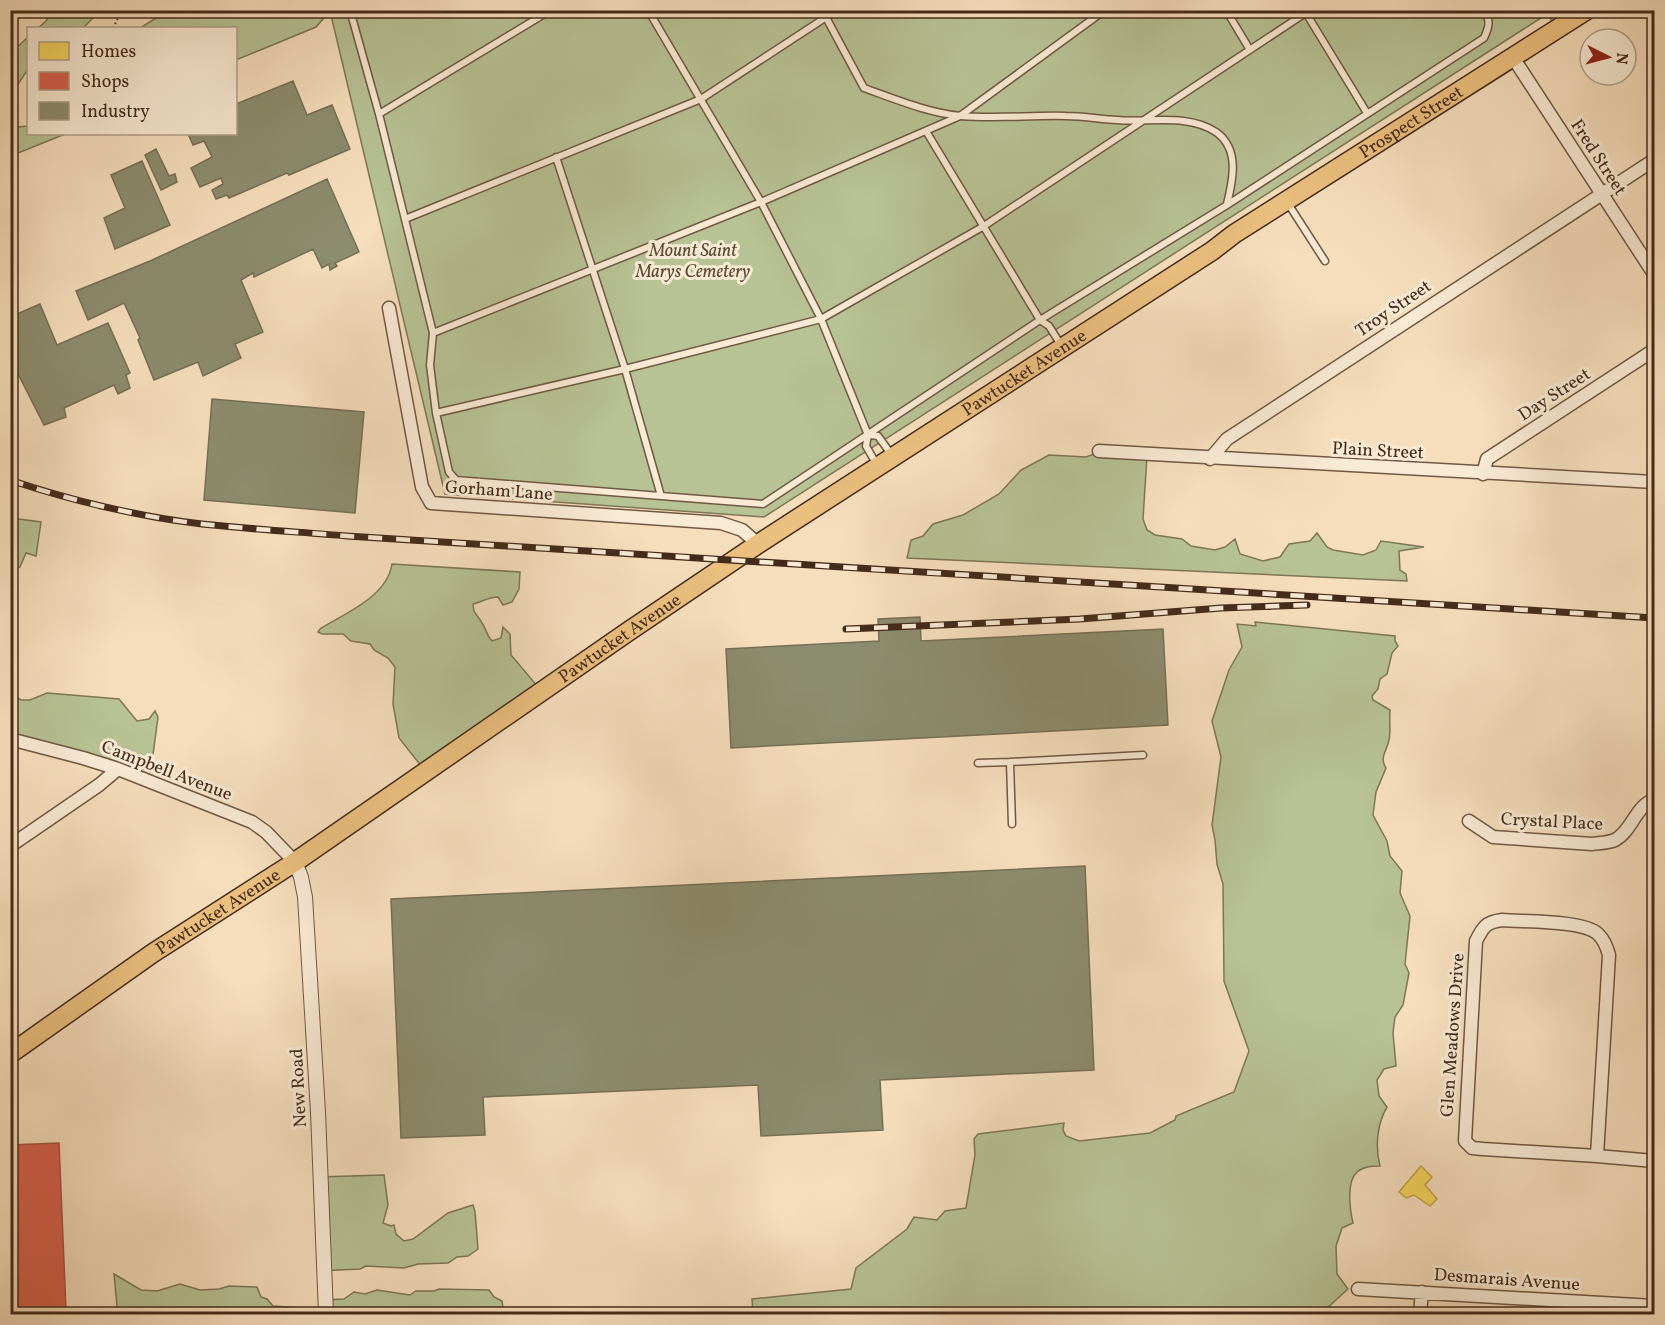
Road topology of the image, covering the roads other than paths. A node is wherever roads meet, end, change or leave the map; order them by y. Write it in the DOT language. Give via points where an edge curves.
graph roads {
  1 [pos="350,10"];
  2 [pos="551,10"];
  3 [pos="648,10"];
  4 [pos="822,10"];
  5 [pos="837,10"];
  6 [pos="1106,10"];
  7 [pos="1226,10"];
  8 [pos="1484,10"];
  9 [pos="1587,10"];
  10 [pos="1308,12"];
  11 [pos="826,17"];
  12 [pos="1250,50"];
  13 [pos="1514,58"];
  14 [pos="701,99"];
  15 [pos="1367,113"];
  16 [pos="379,114"];
  17 [pos="960,116"];
  18 [pos="1145,119"];
  19 [pos="926,131"];
  20 [pos="556,157"];
  21 [pos="1654,160"];
  22 [pos="1602,195"];
  23 [pos="1286,201"];
  24 [pos="761,202"];
  25 [pos="1227,205"];
  26 [pos="405,219"];
  27 [pos="984,226"];
  28 [pos="1234,234"];
  29 [pos="1325,261"];
  30 [pos="594,269"];
  31 [pos="1654,274"];
  32 [pos="389,308"];
  33 [pos="821,319"];
  34 [pos="1040,320"];
  35 [pos="433,333"];
  36 [pos="1063,347"];
  37 [pos="1654,350"];
  38 [pos="625,369"];
  39 [pos="436,413"];
  40 [pos="868,435"];
  41 [pos="1099,451"];
  42 [pos="1210,459"];
  43 [pos="885,462"];
  44 [pos="1483,474"];
  45 [pos="1654,482"];
  46 [pos="661,496"];
  47 [pos="758,544"];
  48 [pos="10,739"];
  49 [pos="1143,755"];
  50 [pos="1010,762"];
  51 [pos="978,763"];
  52 [pos="118,769"];
  53 [pos="1654,800"];
  54 [pos="1469,821"];
  55 [pos="1012,824"];
  56 [pos="10,846"];
  57 [pos="295,862"];
  58 [pos="10,1054"];
  59 [pos="1597,1156"];
  60 [pos="1654,1161"];
  61 [pos="1358,1289"];
  62 [pos="1422,1292"];
  63 [pos="1654,1306"];
  64 [pos="1581,1308"];
  65 [pos="326,1314"];
  66 [pos="1420,1314"];
  1 -- 16 [label="lane"];
  2 -- 16 [label="lane"];
  3 -- 14 [label="lane"];
  4 -- 11 [label="lane"];
  5 -- 11 [label="lane"];
  6 -- 17 [label="lane"];
  7 -- 12 [label="lane"];
  8 -- 15 [label="lane" via="1489,27 1484,38"];
  9 -- 13 [label="main road, Prospect Street"];
  10 -- 12 [label="lane"];
  10 -- 15 [label="lane"];
  11 -- 14 [label="lane"];
  11 -- 17 [label="lane" via="864,88 914,106"];
  12 -- 18 [label="lane"];
  13 -- 22 [label="street, Fred Street"];
  13 -- 23 [label="main road, Prospect Street"];
  14 -- 20 [label="lane"];
  14 -- 24 [label="lane"];
  15 -- 25 [label="lane"];
  16 -- 26 [label="lane"];
  17 -- 18 [label="lane"];
  17 -- 19 [label="lane"];
  18 -- 25 [label="lane" via="1194,124 1216,132 1225,141 1233,159"];
  18 -- 27 [label="lane"];
  19 -- 24 [label="lane"];
  19 -- 27 [label="lane"];
  20 -- 26 [label="lane"];
  20 -- 30 [label="lane"];
  21 -- 22 [label="street, Troy Street"];
  22 -- 31 [label="street, Fred Street"];
  22 -- 42 [label="street, Troy Street" via="1227,439"];
  23 -- 28 [label="main road, Prospect Street"];
  23 -- 29 [label="lane"];
  24 -- 30 [label="lane"];
  24 -- 33 [label="lane"];
  25 -- 34 [label="lane"];
  26 -- 35 [label="lane"];
  27 -- 33 [label="lane"];
  27 -- 34 [label="lane"];
  28 -- 36 [label="main road, Pawtucket Avenue"];
  30 -- 35 [label="lane"];
  30 -- 38 [label="lane"];
  32 -- 47 [label="street, Gorham Lane" via="422,487 431,503 721,523 742,530"];
  33 -- 38 [label="lane"];
  33 -- 40 [label="lane"];
  34 -- 36 [label="lane"];
  34 -- 40 [label="lane"];
  35 -- 39 [label="lane" via="430,365"];
  36 -- 43 [label="main road, Pawtucket Avenue"];
  37 -- 44 [label="street, Day Street" via="1487,459"];
  38 -- 39 [label="lane"];
  38 -- 46 [label="lane"];
  39 -- 46 [label="lane" via="449,472 456,480"];
  40 -- 43 [label="lane" via="866,446"];
  40 -- 43 [label="lane" via="878,436"];
  40 -- 46 [label="lane" via="763,504"];
  41 -- 42 [label="street, Plain Street"];
  42 -- 44 [label="street, Plain Street"];
  43 -- 47 [label="main road, Pawtucket Avenue"];
  44 -- 45 [label="street, Plain Street"];
  47 -- 57 [label="main road, Pawtucket Avenue"];
  48 -- 52 [label="street, Campbell Avenue"];
  49 -- 50 [label="lane"];
  50 -- 51 [label="lane"];
  50 -- 55 [label="lane"];
  52 -- 56 [label="street"];
  52 -- 57 [label="street, Campbell Avenue" via="252,822"];
  53 -- 54 [label="street, Crystal Place" via="1647,802 1616,840 1605,843 1493,837"];
  57 -- 58 [label="main road, Pawtucket Avenue" via="153,953"];
  57 -- 65 [label="street, New Road" via="305,897"];
  59 -- 59 [label="street, Glen Meadows Drive" via="1472,1148 1465,1141 1476,941 1490,921 1582,925 1599,934 1605,944 1609,955"];
  59 -- 60 [label="street, Glen Meadows Drive"];
  61 -- 62 [label="street, Desmarais Avenue"];
  62 -- 64 [label="street, Desmarais Avenue"];
  62 -- 66 [label="street"];
  63 -- 64 [label="street, Desmarais Avenue"];
}
